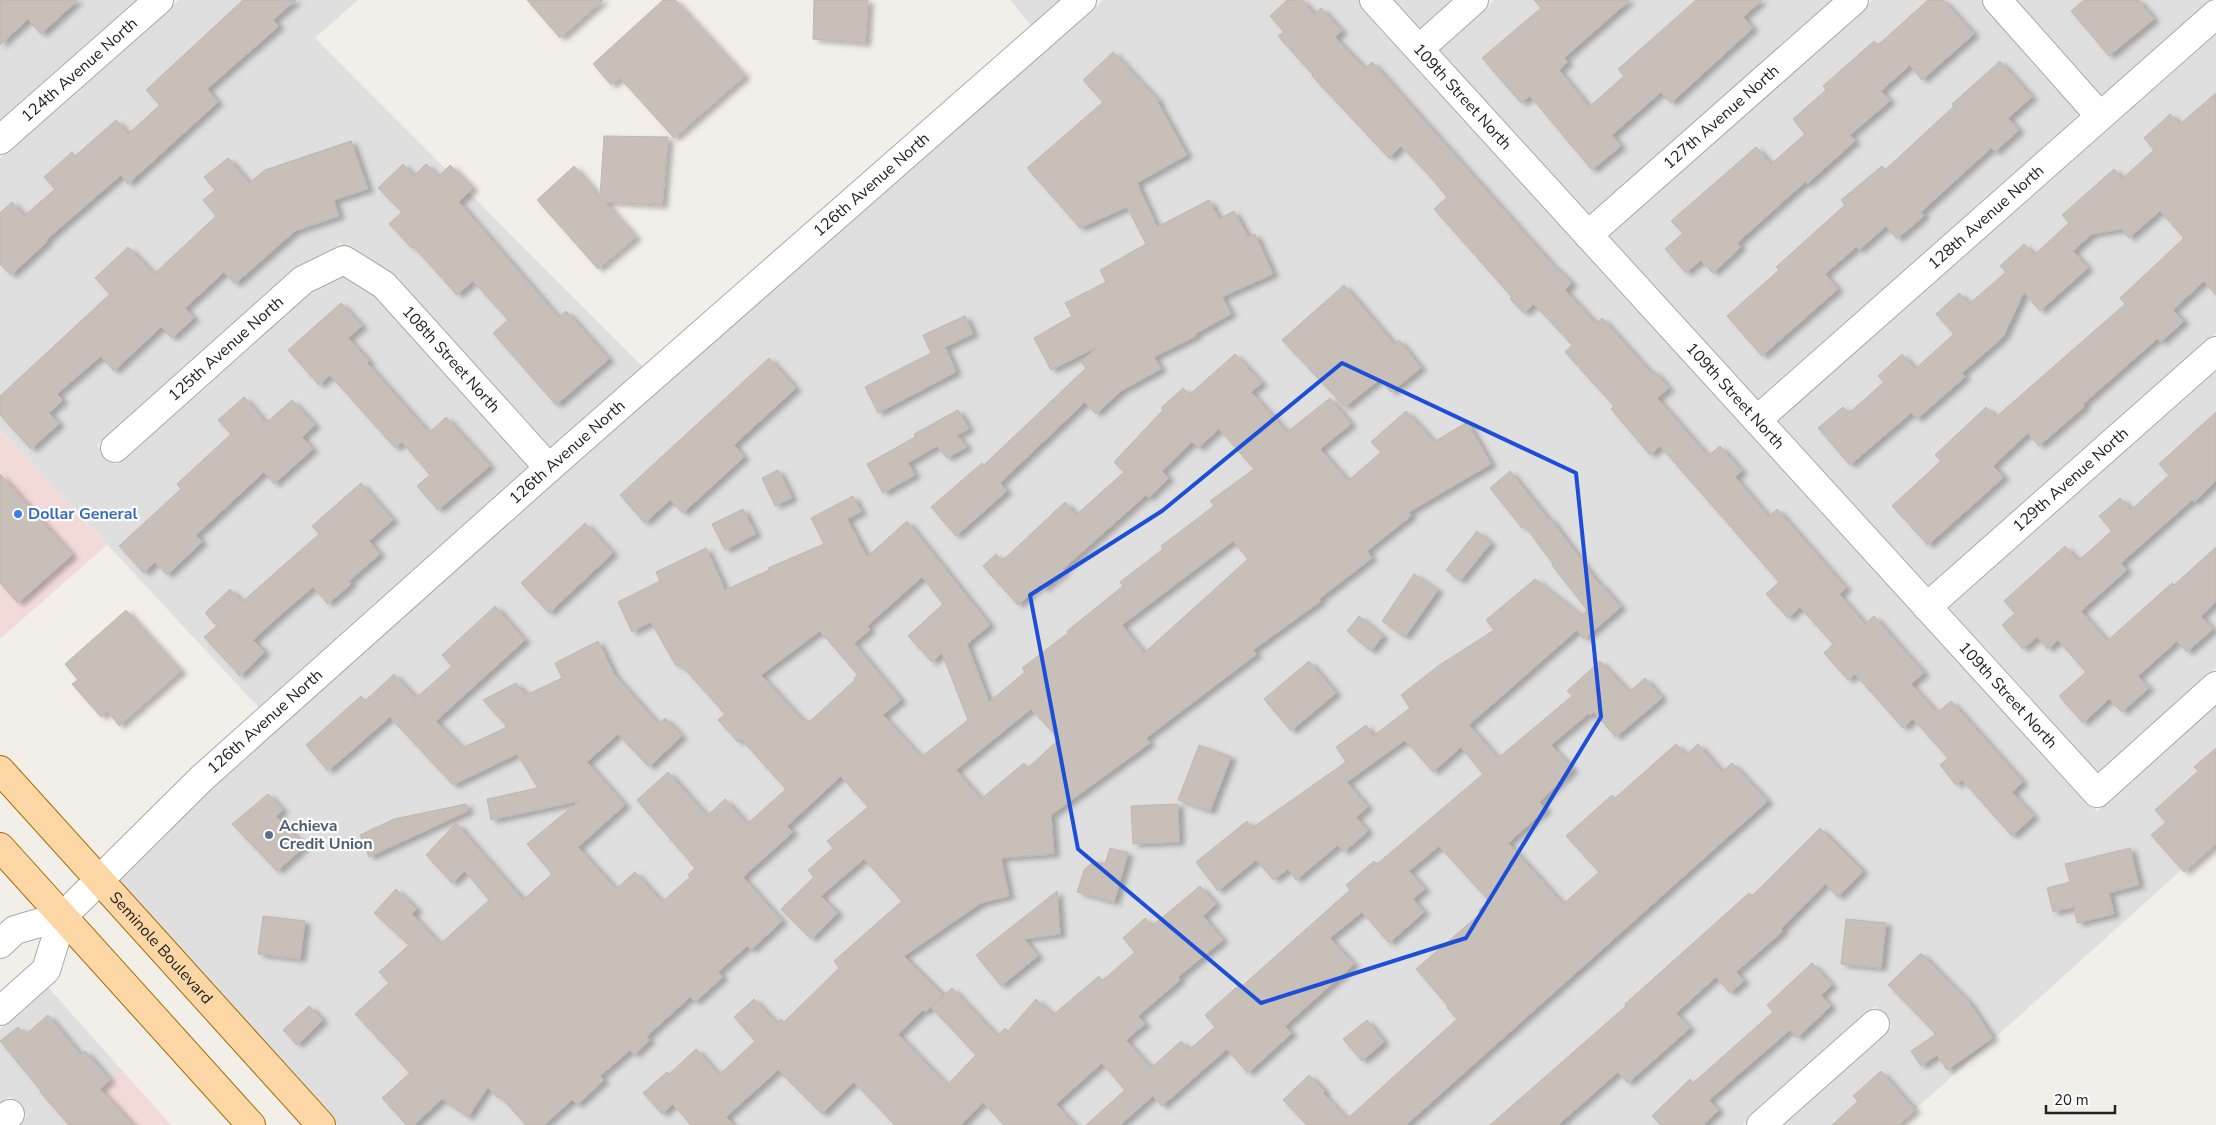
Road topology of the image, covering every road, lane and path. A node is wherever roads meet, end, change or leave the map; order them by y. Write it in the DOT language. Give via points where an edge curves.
graph roads {
  1 [pos="159,0"];
  2 [pos="1082,0"];
  3 [pos="1374,0"];
  4 [pos="1474,0"];
  5 [pos="1854,0"];
  6 [pos="1997,0"];
  7 [pos="2216,14"];
  8 [pos="1419,49"];
  9 [pos="2100,116"];
  10 [pos="0,140"];
  11 [pos="1588,235"];
  12 [pos="344,260"];
  13 [pos="2216,351"];
  14 [pos="1757,420"];
  15 [pos="115,448"];
  16 [pos="549,468"];
  17 [pos="1927,608"];
  18 [pos="2216,686"];
  19 [pos="0,770"];
  20 [pos="0,847"];
  21 [pos="99,880"];
  22 [pos="63,916"];
  23 [pos="0,944"];
  24 [pos="0,1011"];
  25 [pos="1875,1024"];
  26 [pos="251,1125"];
  27 [pos="321,1125"];
  28 [pos="1761,1125"];
  1 -- 10 [label="street, 124th Avenue North"];
  2 -- 16 [label="street, 126th Avenue North"];
  3 -- 8 [label="street, 109th Street North"];
  4 -- 8 [label="street"];
  5 -- 11 [label="street, 127th Avenue North"];
  6 -- 9 [label="street"];
  7 -- 9 [label="street, 128th Avenue North"];
  8 -- 11 [label="street, 109th Street North"];
  9 -- 14 [label="street, 128th Avenue North"];
  11 -- 14 [label="street, 109th Street North"];
  12 -- 15 [label="street, 125th Avenue North" via="303,280"];
  12 -- 16 [label="street, 108th Street North" via="384,286"];
  13 -- 17 [label="street, 129th Avenue North"];
  14 -- 17 [label="street, 109th Street North"];
  16 -- 21 [label="street, 126th Avenue North" via="202,778"];
  17 -- 18 [label="street, 109th Street North" via="2097,793"];
  19 -- 21 [label="main road, Seminole Boulevard"];
  20 -- 22 [label="main road"];
  21 -- 22 [label="street, 126th Avenue North"];
  21 -- 27 [label="main road, Seminole Boulevard"];
  22 -- 23 [label="street" via="16,930"];
  22 -- 24 [label="street" via="46,970"];
  22 -- 26 [label="main road"];
  25 -- 28 [label="street"];
}
